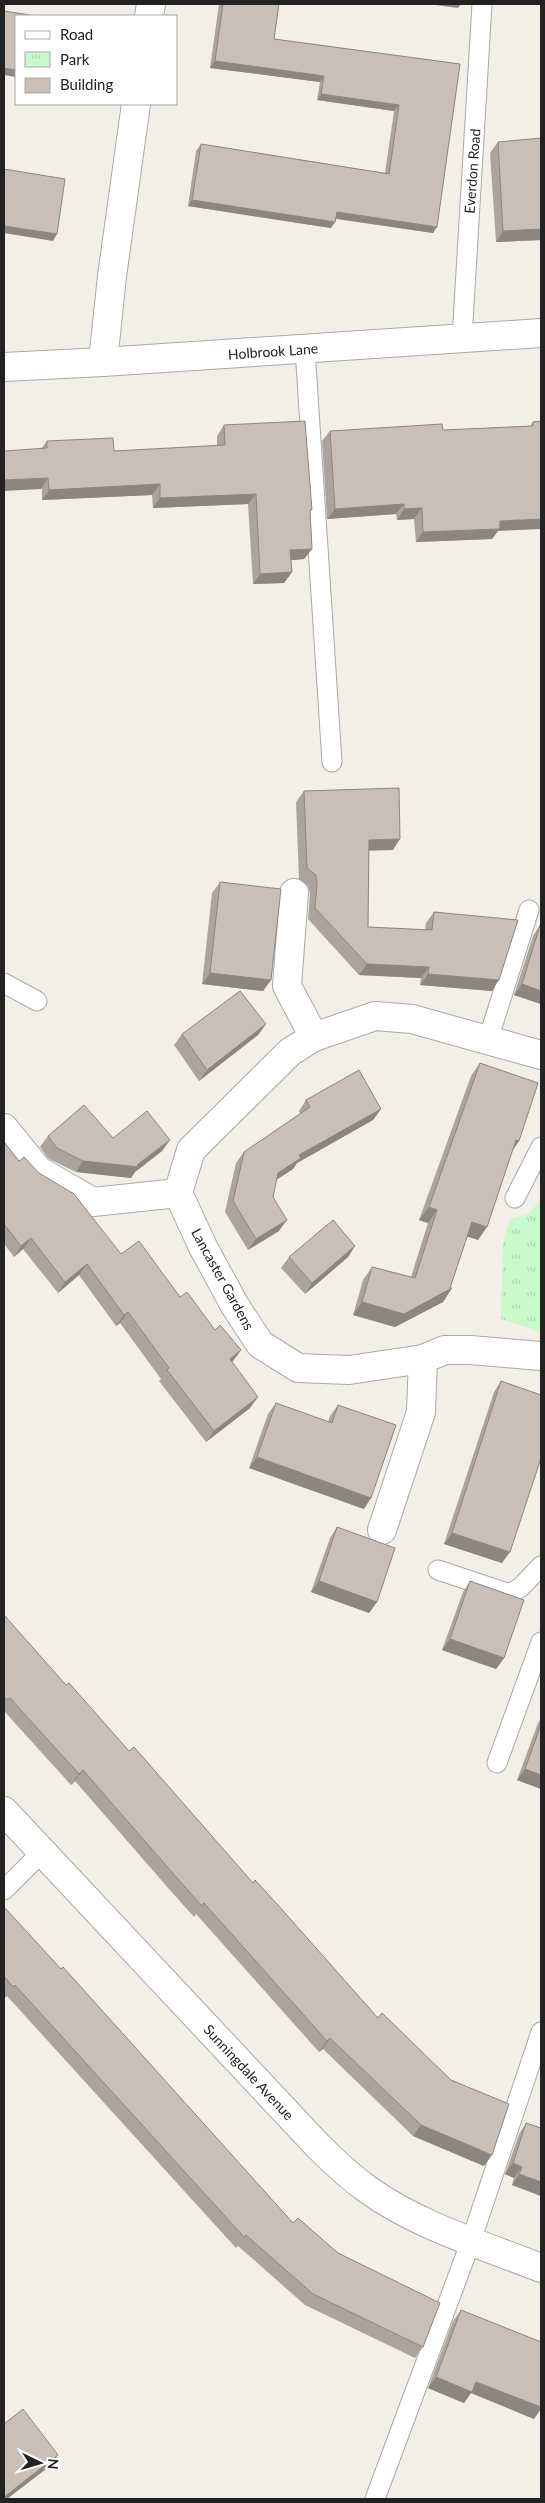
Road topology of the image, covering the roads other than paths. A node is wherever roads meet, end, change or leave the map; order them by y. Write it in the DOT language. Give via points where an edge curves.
graph roads {
  1 [pos="482,4"];
  2 [pos="136,105"];
  3 [pos="541,333"];
  4 [pos="462,339"];
  5 [pos="305,349"];
  6 [pos="103,362"];
  7 [pos="4,367"];
  8 [pos="332,762"];
  9 [pos="294,893"];
  10 [pos="529,910"];
  11 [pos="4,983"];
  12 [pos="37,1001"];
  13 [pos="314,1037"];
  14 [pos="488,1040"];
  15 [pos="541,1054"];
  16 [pos="4,1128"];
  17 [pos="541,1147"];
  18 [pos="178,1193"];
  19 [pos="515,1198"];
  20 [pos="541,1356"];
  21 [pos="423,1359"];
  22 [pos="382,1530"];
  23 [pos="541,1566"];
  24 [pos="438,1570"];
  25 [pos="541,1642"];
  26 [pos="497,1763"];
  27 [pos="4,1811"];
  28 [pos="42,1852"];
  29 [pos="4,1890"];
  30 [pos="541,2032"];
  31 [pos="471,2241"];
  32 [pos="541,2268"];
  33 [pos="375,2499"];
  1 -- 4 [label="lane, Everdon Road"];
  2 -- 6 [label="street"];
  3 -- 4 [label="street, Holbrook Lane"];
  4 -- 5 [label="street, Holbrook Lane"];
  5 -- 6 [label="street, Holbrook Lane"];
  5 -- 8 [label="lane"];
  6 -- 7 [label="street, Holbrook Lane"];
  9 -- 13 [label="street" via="287,986"];
  10 -- 14 [label="lane"];
  11 -- 12 [label="lane"];
  13 -- 14 [label="street" via="375,1016 412,1019"];
  13 -- 18 [label="street" via="290,1052 191,1150"];
  14 -- 15 [label="street"];
  16 -- 18 [label="street" via="39,1171 93,1202"];
  17 -- 19 [label="lane"];
  18 -- 21 [label="street, Lancaster Gardens" via="234,1304 260,1344 298,1368 349,1370"];
  20 -- 21 [label="street, Lancaster Gardens" via="445,1350"];
  21 -- 22 [label="street" via="421,1412"];
  23 -- 24 [label="lane" via="510,1594"];
  25 -- 26 [label="lane"];
  27 -- 28 [label="street, Sunningdale Avenue"];
  28 -- 29 [label="lane"];
  28 -- 31 [label="street, Sunningdale Avenue" via="340,2168 368,2190 405,2212"];
  30 -- 31 [label="lane"];
  31 -- 32 [label="street, Sunningdale Avenue"];
  31 -- 33 [label="lane"];
}
